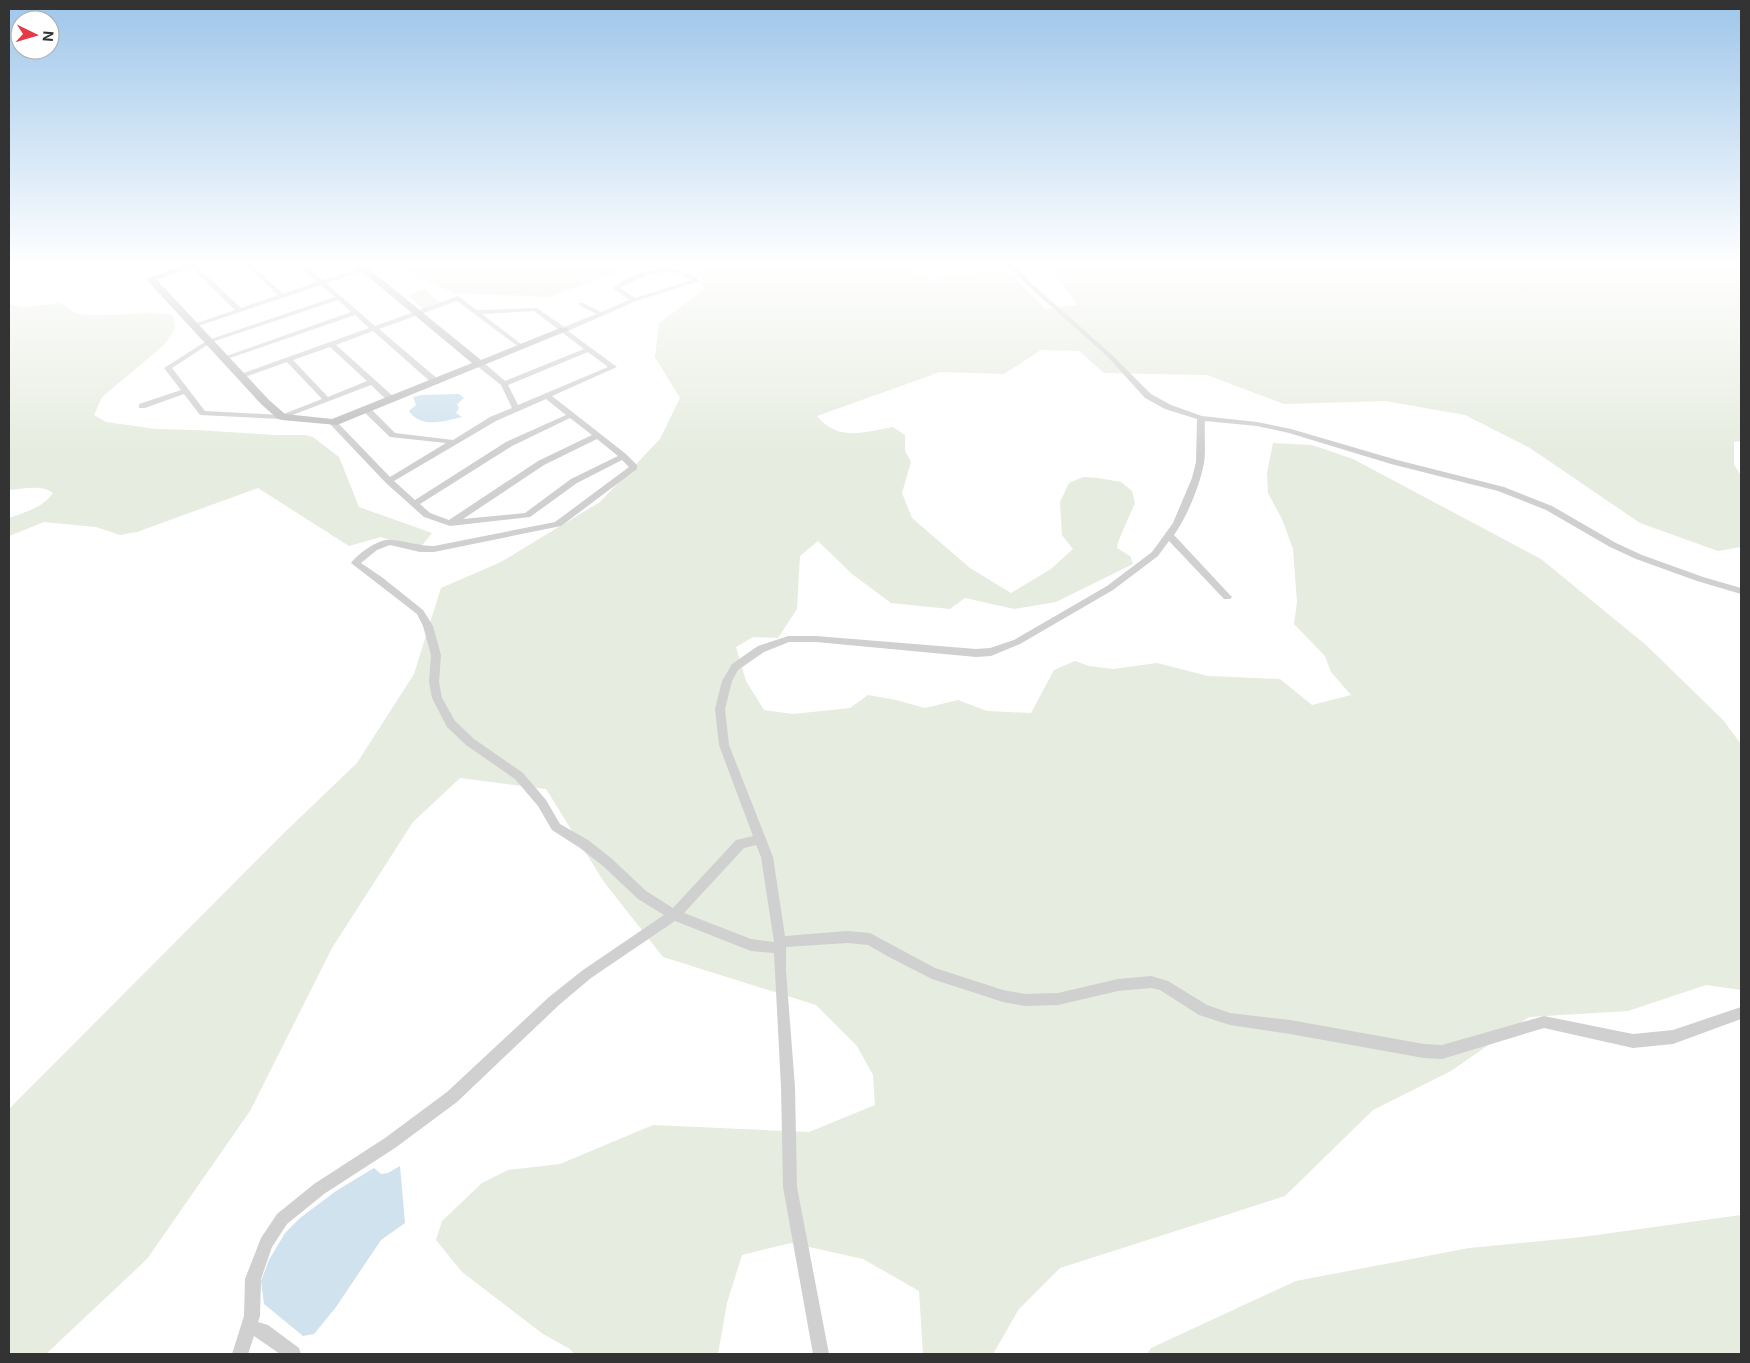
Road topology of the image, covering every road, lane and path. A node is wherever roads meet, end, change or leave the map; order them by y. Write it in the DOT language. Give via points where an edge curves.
graph roads {
  1 [pos="195,328"];
  2 [pos="252,328"];
  3 [pos="312,328"];
  4 [pos="374,328"];
  5 [pos="435,328"];
  6 [pos="497,328"];
  7 [pos="561,328"];
  8 [pos="570,328"];
  9 [pos="1078,328"];
  10 [pos="564,330"];
  11 [pos="210,342"];
  12 [pos="331,344"];
  13 [pos="522,347"];
  14 [pos="589,348"];
  15 [pos="226,358"];
  16 [pos="288,359"];
  17 [pos="480,364"];
  18 [pos="242,375"];
  19 [pos="372,382"];
  20 [pos="436,382"];
  21 [pos="504,384"];
  22 [pos="186,391"];
  23 [pos="547,396"];
  24 [pos="327,400"];
  25 [pos="392,400"];
  26 [pos="142,406"];
  27 [pos="516,409"];
  28 [pos="367,410"];
  29 [pos="571,415"];
  30 [pos="282,417"];
  31 [pos="1201,418"];
  32 [pos="333,423"];
  33 [pos="597,436"];
  34 [pos="454,442"];
  35 [pos="623,456"];
  36 [pos="389,482"];
  37 [pos="414,504"];
  38 [pos="450,523"];
  39 [pos="1169,536"];
  40 [pos="1741,591"];
  41 [pos="1227,597"];
  42 [pos="759,839"];
  43 [pos="674,915"];
  44 [pos="779,946"];
  45 [pos="1741,1013"];
  46 [pos="249,1326"];
  47 [pos="240,1354"];
  48 [pos="292,1354"];
  49 [pos="821,1354"];
  1 -- 11 [label="street"];
  2 -- 11 [label="street"];
  3 -- 15 [label="street"];
  4 -- 12 [label="street"];
  4 -- 20 [label="street"];
  5 -- 17 [label="street"];
  6 -- 13 [label="street"];
  7 -- 10 [label="street"];
  8 -- 10 [label="street"];
  9 -- 31 [label="street" via="1148,396"];
  10 -- 13 [label="street"];
  10 -- 14 [label="street"];
  11 -- 15 [label="street"];
  11 -- 22 [label="street" via="168,368"];
  12 -- 16 [label="street"];
  12 -- 19 [label="street"];
  13 -- 17 [label="street"];
  14 -- 21 [label="street"];
  14 -- 23 [label="street" via="613,367"];
  15 -- 18 [label="street"];
  16 -- 18 [label="street"];
  16 -- 24 [label="street"];
  17 -- 20 [label="street"];
  17 -- 21 [label="street"];
  18 -- 30 [label="street"];
  19 -- 24 [label="street"];
  19 -- 25 [label="street"];
  20 -- 25 [label="street"];
  21 -- 27 [label="street"];
  22 -- 26 [label="street"];
  22 -- 30 [label="street" via="203,413"];
  23 -- 27 [label="street"];
  23 -- 29 [label="street"];
  24 -- 30 [label="street"];
  25 -- 28 [label="street"];
  27 -- 34 [label="street"];
  28 -- 32 [label="street"];
  28 -- 34 [label="street" via="393,435"];
  29 -- 33 [label="street"];
  29 -- 37 [label="street" via="509,444"];
  30 -- 32 [label="street"];
  31 -- 39 [label="street" via="1200,462 1196,478"];
  31 -- 40 [label="street" via="1291,431 1501,489 1550,508 1639,557"];
  32 -- 36 [label="street"];
  33 -- 35 [label="street"];
  33 -- 38 [label="street" via="541,463"];
  34 -- 36 [label="street"];
  35 -- 38 [label="street" via="574,481 527,515"];
  35 -- 43 [label="street" via="634,466 558,524 434,550 390,542 374,548 355,563 420,612 428,626 436,655 434,682 437,698 451,724 470,742 519,776 542,803 556,827 584,844 642,895"];
  36 -- 37 [label="street"];
  37 -- 38 [label="street" via="427,515"];
  39 -- 41 [label="street"];
  39 -- 42 [label="street" via="1144,564 1110,588 1003,648 976,653 798,639 774,643 749,655 735,667 727,681 720,709 724,745"];
  42 -- 43 [label="street" via="740,844"];
  42 -- 44 [label="street" via="767,857"];
  43 -- 44 [label="street" via="751,945"];
  43 -- 46 [label="street" via="554,1000 452,1097 390,1143 319,1189 282,1219 266,1243 253,1279"];
  44 -- 45 [label="street" via="793,940 847,936 870,939 932,973 993,994 1025,1000 1058,999 1118,985 1151,982 1230,1020 1290,1027 1424,1051 1442,1052 1544,1022 1633,1041 1665,1038"];
  44 -- 49 [label="street" via="788,1088 790,1187"];
  46 -- 47 [label="street"];
  46 -- 48 [label="street" via="262,1331"];
}
